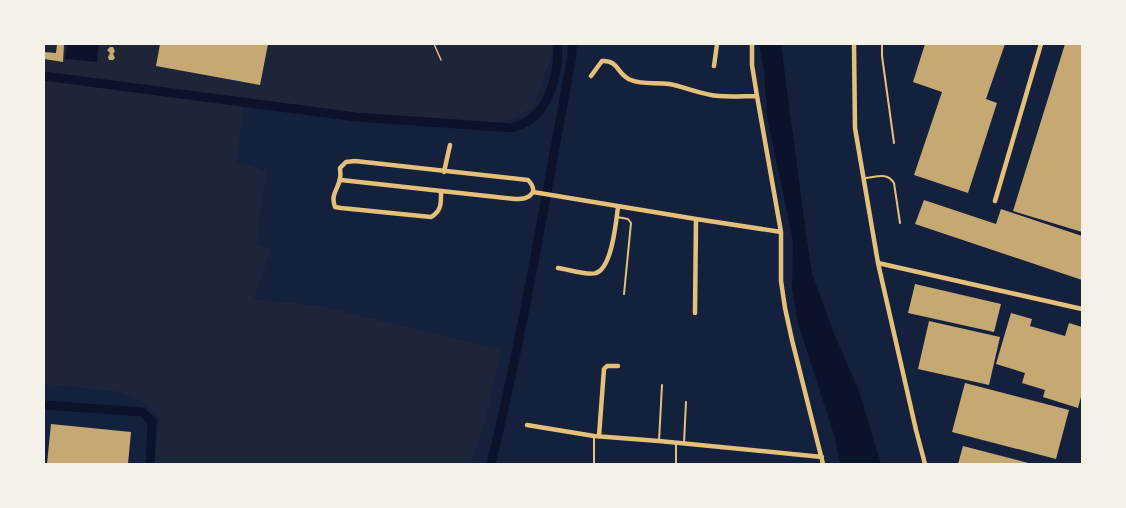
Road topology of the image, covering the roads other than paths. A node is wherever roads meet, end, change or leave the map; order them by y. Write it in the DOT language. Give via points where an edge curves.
graph roads {
  1 [pos="717,44"];
  2 [pos="752,44"];
  3 [pos="854,44"];
  4 [pos="882,44"];
  5 [pos="1041,44"];
  6 [pos="714,66"];
  7 [pos="591,76"];
  8 [pos="757,96"];
  9 [pos="894,142"];
  10 [pos="450,145"];
  11 [pos="444,172"];
  12 [pos="864,178"];
  13 [pos="341,180"];
  14 [pos="441,190"];
  15 [pos="533,192"];
  16 [pos="995,201"];
  17 [pos="618,207"];
  18 [pos="616,217"];
  19 [pos="696,219"];
  20 [pos="900,223"];
  21 [pos="781,232"];
  22 [pos="878,263"];
  23 [pos="558,268"];
  24 [pos="624,294"];
  25 [pos="1083,309"];
  26 [pos="695,313"];
  27 [pos="618,366"];
  28 [pos="662,385"];
  29 [pos="686,402"];
  30 [pos="527,425"];
  31 [pos="597,436"];
  32 [pos="659,441"];
  33 [pos="676,442"];
  34 [pos="684,443"];
  35 [pos="822,458"];
  36 [pos="594,465"];
  37 [pos="676,465"];
  38 [pos="824,465"];
  39 [pos="925,465"];
  1 -- 6 [label="street"];
  2 -- 8 [label="street"];
  3 -- 12 [label="street" via="855,128"];
  4 -- 9 [label="lane"];
  5 -- 16 [label="street"];
  7 -- 8 [label="street" via="602,61 607,61 632,81 668,84 719,96"];
  8 -- 21 [label="street"];
  10 -- 11 [label="street"];
  11 -- 13 [label="street" via="355,161 340,168"];
  11 -- 15 [label="street" via="528,180"];
  12 -- 20 [label="lane" via="891,178"];
  12 -- 22 [label="street"];
  13 -- 14 [label="street"];
  13 -- 14 [label="street" via="333,201 335,207 341,208 431,217 439,210"];
  14 -- 15 [label="street" via="515,199 531,196"];
  15 -- 17 [label="street"];
  17 -- 18 [label="street"];
  17 -- 19 [label="street"];
  18 -- 23 [label="street" via="608,262 601,270 594,274"];
  18 -- 24 [label="lane" via="628,219 631,224"];
  19 -- 21 [label="street"];
  19 -- 26 [label="street"];
  21 -- 35 [label="street" via="785,308"];
  22 -- 25 [label="street"];
  22 -- 39 [label="street"];
  27 -- 31 [label="street" via="604,369"];
  28 -- 32 [label="lane"];
  29 -- 34 [label="lane"];
  30 -- 31 [label="street"];
  31 -- 32 [label="street"];
  31 -- 36 [label="lane"];
  32 -- 33 [label="street"];
  33 -- 34 [label="street"];
  33 -- 37 [label="lane"];
  34 -- 35 [label="street"];
  35 -- 38 [label="street"];
}
